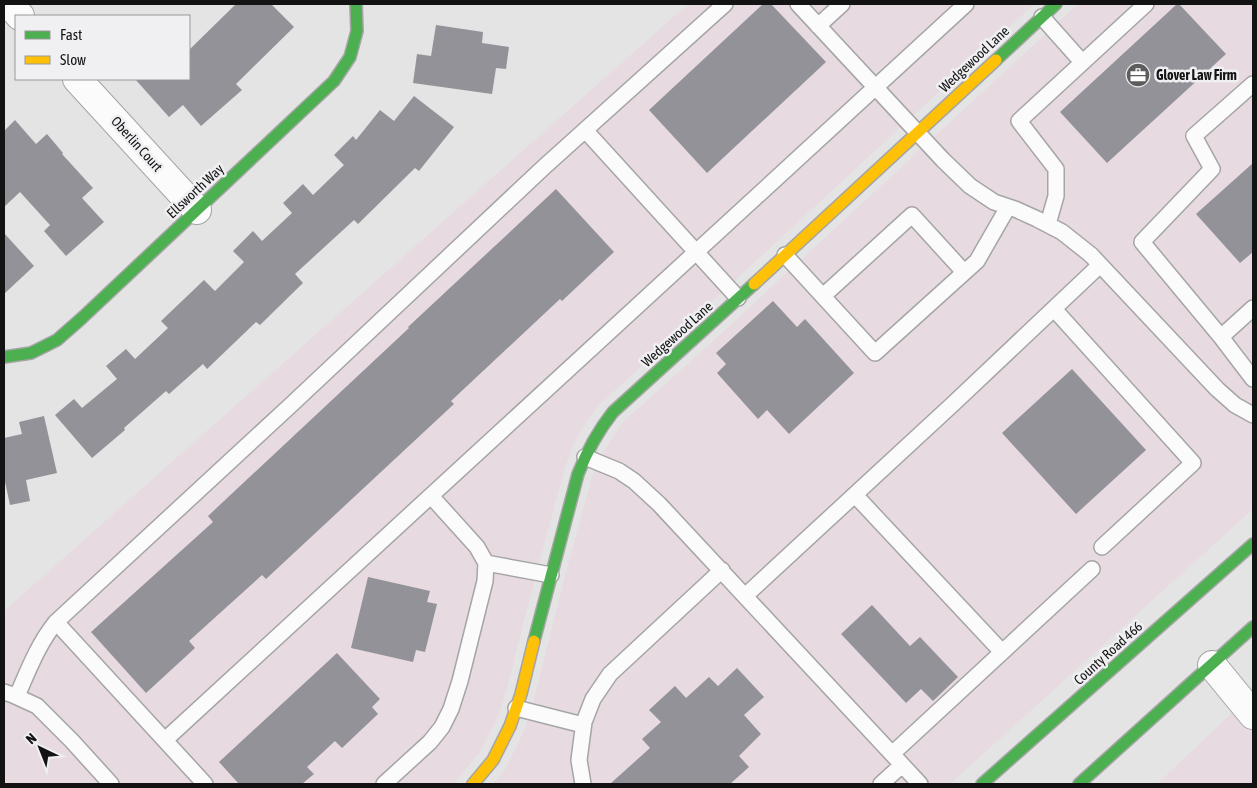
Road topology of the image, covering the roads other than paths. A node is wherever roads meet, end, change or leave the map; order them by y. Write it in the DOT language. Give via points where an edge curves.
graph roads {
  1 [pos="9,4"];
  2 [pos="356,4"];
  3 [pos="725,4"];
  4 [pos="798,4"];
  5 [pos="842,4"];
  6 [pos="966,4"];
  7 [pos="1056,4"];
  8 [pos="1146,4"];
  9 [pos="19,15"];
  10 [pos="1042,17"];
  11 [pos="818,26"];
  12 [pos="1082,62"];
  13 [pos="78,80"];
  14 [pos="1253,84"];
  15 [pos="875,87"];
  16 [pos="585,130"];
  17 [pos="917,132"];
  18 [pos="1008,207"];
  19 [pos="197,210"];
  20 [pos="1048,224"];
  21 [pos="696,251"];
  22 [pos="785,255"];
  23 [pos="1100,265"];
  24 [pos="964,272"];
  25 [pos="823,296"];
  26 [pos="738,298"];
  27 [pos="1253,308"];
  28 [pos="1054,309"];
  29 [pos="1221,337"];
  30 [pos="4,356"];
  31 [pos="1253,379"];
  32 [pos="1253,414"];
  33 [pos="584,457"];
  34 [pos="855,495"];
  35 [pos="430,496"];
  36 [pos="1253,544"];
  37 [pos="1102,547"];
  38 [pos="486,563"];
  39 [pos="1092,569"];
  40 [pos="722,570"];
  41 [pos="550,574"];
  42 [pos="745,596"];
  43 [pos="56,622"];
  44 [pos="1253,627"];
  45 [pos="1002,652"];
  46 [pos="1212,665"];
  47 [pos="10,694"];
  48 [pos="516,708"];
  49 [pos="1253,715"];
  50 [pos="583,725"];
  51 [pos="165,740"];
  52 [pos="897,760"];
  53 [pos="111,784"];
  54 [pos="204,784"];
  55 [pos="384,784"];
  56 [pos="473,784"];
  57 [pos="584,784"];
  58 [pos="881,784"];
  59 [pos="920,784"];
  60 [pos="982,784"];
  61 [pos="1079,784"];
  1 -- 9 [label="street"];
  2 -- 19 [label="street, Ellsworth Way" via="357,31 350,57 334,81"];
  3 -- 16 [label="lane"];
  4 -- 11 [label="lane"];
  5 -- 11 [label="lane"];
  6 -- 15 [label="lane"];
  7 -- 10 [label="street, Wedgewood Lane"];
  8 -- 12 [label="lane"];
  10 -- 12 [label="lane"];
  10 -- 17 [label="street, Wedgewood Lane"];
  11 -- 15 [label="lane"];
  12 -- 20 [label="lane" via="1018,121 1056,168 1056,196"];
  13 -- 19 [label="street, Oberlin Court"];
  14 -- 29 [label="lane" via="1194,136 1212,169 1142,242"];
  15 -- 17 [label="lane"];
  15 -- 21 [label="lane"];
  16 -- 21 [label="lane"];
  16 -- 43 [label="lane"];
  17 -- 18 [label="lane" via="970,186"];
  17 -- 22 [label="street, Wedgewood Lane"];
  18 -- 20 [label="lane"];
  18 -- 24 [label="lane" via="977,261"];
  19 -- 30 [label="street, Ellsworth Way" via="57,340 31,353"];
  20 -- 23 [label="lane"];
  21 -- 26 [label="lane"];
  21 -- 35 [label="lane"];
  22 -- 25 [label="lane"];
  22 -- 26 [label="street, Wedgewood Lane"];
  23 -- 28 [label="lane"];
  23 -- 32 [label="lane" via="1217,389 1235,405"];
  24 -- 25 [label="lane" via="912,215"];
  24 -- 25 [label="lane" via="875,353"];
  26 -- 33 [label="street, Wedgewood Lane" via="613,412"];
  27 -- 29 [label="lane"];
  28 -- 34 [label="lane"];
  28 -- 37 [label="lane" via="1193,463"];
  29 -- 31 [label="lane"];
  33 -- 40 [label="lane" via="634,480"];
  33 -- 41 [label="street, Wedgewood Lane"];
  34 -- 42 [label="lane"];
  34 -- 45 [label="lane"];
  35 -- 38 [label="lane" via="477,546"];
  35 -- 51 [label="lane"];
  36 -- 60 [label="street, County Road 466"];
  38 -- 41 [label="lane"];
  38 -- 55 [label="lane" via="485,581 451,709 430,742"];
  39 -- 45 [label="lane"];
  40 -- 42 [label="lane"];
  40 -- 50 [label="lane" via="610,674 593,699"];
  41 -- 48 [label="street, Wedgewood Lane"];
  42 -- 52 [label="lane"];
  43 -- 47 [label="lane"];
  43 -- 51 [label="lane"];
  44 -- 46 [label="street"];
  45 -- 52 [label="lane"];
  46 -- 49 [label="street"];
  46 -- 61 [label="street"];
  47 -- 53 [label="lane" via="38,706"];
  48 -- 50 [label="lane"];
  48 -- 56 [label="street, Wedgewood Lane" via="493,760"];
  50 -- 57 [label="lane" via="579,760"];
  51 -- 54 [label="lane"];
  52 -- 58 [label="lane"];
  52 -- 59 [label="lane"];
}
